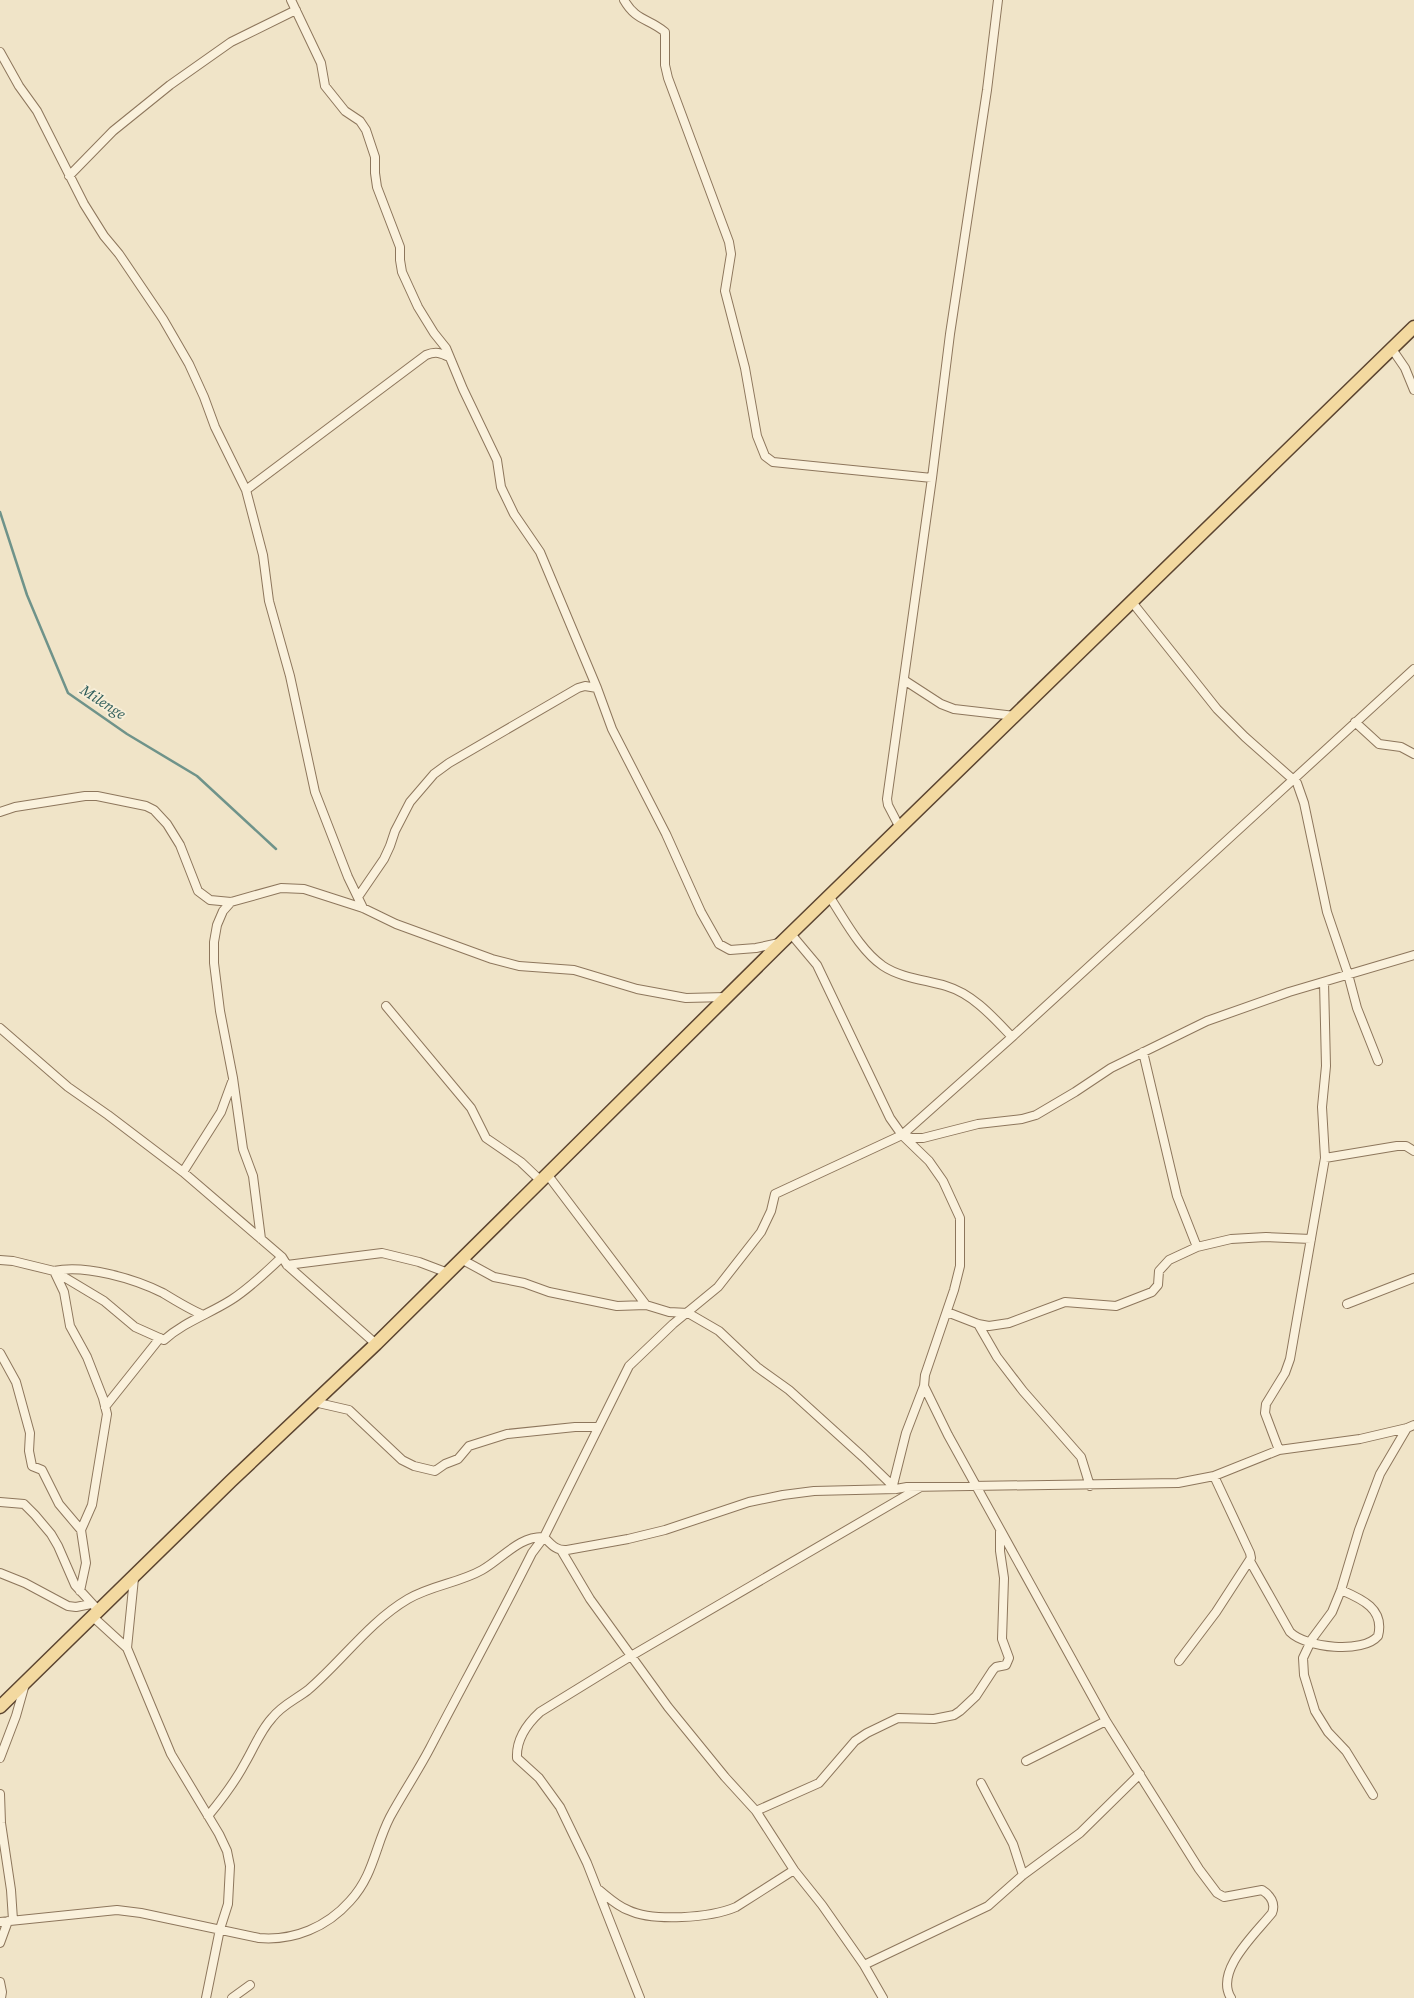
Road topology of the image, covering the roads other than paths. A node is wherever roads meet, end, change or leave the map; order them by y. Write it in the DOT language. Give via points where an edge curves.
graph roads {
  1 [pos="291,0"];
  2 [pos="624,0"];
  3 [pos="998,0"];
  4 [pos="296,10"];
  5 [pos="0,52"];
  6 [pos="69,176"];
  7 [pos="1414,327"];
  8 [pos="1392,349"];
  9 [pos="449,357"];
  10 [pos="1414,390"];
  11 [pos="932,478"];
  12 [pos="246,490"];
  13 [pos="1132,602"];
  14 [pos="1413,672"];
  15 [pos="904,680"];
  16 [pos="597,688"];
  17 [pos="1016,716"];
  18 [pos="1355,722"];
  19 [pos="1414,754"];
  20 [pos="1292,781"];
  21 [pos="0,812"];
  22 [pos="900,828"];
  23 [pos="829,896"];
  24 [pos="358,897"];
  25 [pos="230,902"];
  26 [pos="363,908"];
  27 [pos="791,934"];
  28 [pos="781,943"];
  29 [pos="1414,955"];
  30 [pos="1348,974"];
  31 [pos="1324,982"];
  32 [pos="726,997"];
  33 [pos="386,1006"];
  34 [pos="0,1029"];
  35 [pos="1012,1037"];
  36 [pos="1143,1052"];
  37 [pos="1378,1061"];
  38 [pos="233,1078"];
  39 [pos="902,1134"];
  40 [pos="1414,1151"];
  41 [pos="1325,1158"];
  42 [pos="183,1172"];
  43 [pos="544,1178"];
  44 [pos="261,1239"];
  45 [pos="1311,1239"];
  46 [pos="1197,1247"];
  47 [pos="282,1257"];
  48 [pos="462,1259"];
  49 [pos="0,1260"];
  50 [pos="287,1265"];
  51 [pos="54,1271"];
  52 [pos="448,1273"];
  53 [pos="1414,1278"];
  54 [pos="1347,1304"];
  55 [pos="646,1305"];
  56 [pos="947,1312"];
  57 [pos="688,1313"];
  58 [pos="203,1315"];
  59 [pos="978,1324"];
  60 [pos="160,1338"];
  61 [pos="376,1344"];
  62 [pos="0,1353"];
  63 [pos="924,1386"];
  64 [pos="314,1402"];
  65 [pos="105,1407"];
  66 [pos="598,1427"];
  67 [pos="1410,1427"];
  68 [pos="1279,1450"];
  69 [pos="1214,1476"];
  70 [pos="1090,1486"];
  71 [pos="894,1487"];
  72 [pos="977,1487"];
  73 [pos="919,1488"];
  74 [pos="0,1502"];
  75 [pos="1000,1529"];
  76 [pos="81,1530"];
  77 [pos="544,1537"];
  78 [pos="561,1550"];
  79 [pos="1250,1561"];
  80 [pos="0,1574"];
  81 [pos="134,1576"];
  82 [pos="1341,1590"];
  83 [pos="80,1591"];
  84 [pos="94,1610"];
  85 [pos="1309,1643"];
  86 [pos="127,1648"];
  87 [pos="631,1656"];
  88 [pos="1179,1660"];
  89 [pos="26,1682"];
  90 [pos="0,1707"];
  91 [pos="1106,1721"];
  92 [pos="0,1758"];
  93 [pos="1026,1761"];
  94 [pos="1140,1774"];
  95 [pos="982,1783"];
  96 [pos="0,1794"];
  97 [pos="1373,1795"];
  98 [pos="756,1811"];
  99 [pos="208,1816"];
  100 [pos="794,1870"];
  101 [pos="1023,1875"];
  102 [pos="598,1889"];
  103 [pos="7,1921"];
  104 [pos="220,1928"];
  105 [pos="0,1944"];
  106 [pos="864,1965"];
  107 [pos="0,1982"];
  108 [pos="250,1985"];
  109 [pos="1,1998"];
  110 [pos="206,1998"];
  111 [pos="232,1998"];
  112 [pos="640,1998"];
  113 [pos="883,1998"];
  114 [pos="1231,1998"];
  1 -- 4 [label="street"];
  2 -- 11 [label="street" via="630,11 665,32 668,78 729,242 731,254 725,291 745,368 757,436 765,456 773,462"];
  3 -- 11 [label="street"];
  4 -- 6 [label="street" via="231,42 170,85 112,131"];
  4 -- 9 [label="street" via="322,63 325,86 345,111 360,121 372,144 377,187 400,247 402,272 418,307"];
  5 -- 6 [label="street" via="36,111"];
  6 -- 12 [label="street" via="104,236 163,319 189,364"];
  7 -- 8 [label="main road"];
  8 -- 10 [label="street"];
  8 -- 13 [label="main road"];
  9 -- 12 [label="street" via="434,352 426,354"];
  9 -- 16 [label="street" via="497,460 501,487 514,514 540,552"];
  11 -- 15 [label="street"];
  12 -- 24 [label="street" via="315,792"];
  13 -- 17 [label="main road"];
  13 -- 20 [label="street" via="1217,709"];
  14 -- 18 [label="street"];
  15 -- 17 [label="street" via="954,709"];
  15 -- 22 [label="street" via="887,799"];
  16 -- 24 [label="street" via="578,688 434,774 410,802 384,859"];
  16 -- 28 [label="street" via="612,729 719,944 730,950"];
  17 -- 22 [label="main road"];
  18 -- 19 [label="street" via="1380,744 1401,747"];
  18 -- 20 [label="street"];
  20 -- 30 [label="street" via="1297,784 1304,803 1327,912"];
  20 -- 35 [label="street"];
  21 -- 25 [label="street" via="85,796 146,806 167,824 180,845 198,890 210,900"];
  22 -- 23 [label="main road"];
  23 -- 27 [label="main road"];
  23 -- 35 [label="street" via="874,959 886,968 948,987 966,996"];
  24 -- 26 [label="street"];
  25 -- 26 [label="street" via="295,888"];
  25 -- 38 [label="street" via="217,925 214,963"];
  26 -- 32 [label="street" via="396,924 519,966 574,970 637,989 686,998"];
  27 -- 28 [label="main road"];
  27 -- 39 [label="street" via="817,964 890,1118"];
  28 -- 32 [label="main road"];
  29 -- 30 [label="street"];
  30 -- 31 [label="street"];
  30 -- 37 [label="street" via="1357,1008"];
  31 -- 36 [label="street" via="1207,1021"];
  31 -- 41 [label="street" via="1326,1066 1322,1108"];
  32 -- 43 [label="main road"];
  33 -- 43 [label="street" via="470,1108 486,1138"];
  34 -- 42 [label="street" via="68,1087"];
  35 -- 39 [label="street"];
  36 -- 39 [label="street" via="1036,1115 978,1124 923,1138"];
  36 -- 46 [label="street" via="1177,1196"];
  38 -- 42 [label="street" via="221,1112"];
  38 -- 44 [label="street" via="243,1149 253,1176"];
  39 -- 56 [label="street" via="929,1161 948,1189 960,1218 960,1266"];
  39 -- 57 [label="street" via="775,1194 761,1232 718,1286"];
  40 -- 41 [label="street" via="1398,1146"];
  41 -- 45 [label="street"];
  42 -- 44 [label="street"];
  43 -- 48 [label="main road"];
  43 -- 55 [label="street"];
  44 -- 47 [label="street"];
  45 -- 46 [label="street" via="1240,1238"];
  45 -- 68 [label="street" via="1290,1359 1266,1404 1265,1413"];
  46 -- 59 [label="street" via="1169,1260 1159,1271 1158,1285 1152,1292 1116,1306 1065,1302 1009,1323"];
  47 -- 50 [label="street"];
  47 -- 58 [label="street" via="244,1291"];
  48 -- 52 [label="main road"];
  48 -- 55 [label="street" via="494,1277 549,1292 617,1306"];
  49 -- 51 [label="street"];
  50 -- 52 [label="street" via="382,1253"];
  50 -- 61 [label="street"];
  51 -- 58 [label="street" via="78,1269 127,1280 161,1292"];
  51 -- 60 [label="street" via="104,1301 135,1327"];
  51 -- 65 [label="street" via="64,1292 70,1326 87,1356"];
  52 -- 61 [label="main road"];
  53 -- 54 [label="street"];
  55 -- 57 [label="street" via="669,1312"];
  56 -- 59 [label="street"];
  56 -- 63 [label="street"];
  57 -- 66 [label="street" via="629,1366"];
  57 -- 71 [label="street" via="719,1331 757,1367 789,1390"];
  58 -- 60 [label="street" via="184,1324 164,1340"];
  59 -- 70 [label="street" via="1023,1391 1081,1457"];
  60 -- 65 [label="street"];
  61 -- 64 [label="main road"];
  62 -- 76 [label="street" via="16,1382 30,1433 32,1466 42,1470 59,1504"];
  63 -- 71 [label="street" via="906,1434"];
  63 -- 72 [label="street"];
  64 -- 66 [label="street" via="349,1410 402,1460 435,1472 458,1459 469,1446 507,1434 575,1426"];
  64 -- 81 [label="main road"];
  65 -- 76 [label="street" via="107,1414 92,1505"];
  66 -- 77 [label="street"];
  67 -- 68 [label="street" via="1360,1439"];
  67 -- 82 [label="street" via="1380,1474"];
  68 -- 69 [label="street"];
  69 -- 70 [label="street" via="1178,1483"];
  69 -- 79 [label="street" via="1249,1550"];
  70 -- 72 [label="street"];
  71 -- 73 [label="street"];
  71 -- 78 [label="street" via="783,1495 749,1502 665,1530"];
  72 -- 73 [label="street"];
  72 -- 75 [label="street"];
  73 -- 87 [label="street"];
  74 -- 83 [label="street" via="24,1504 43,1524"];
  75 -- 91 [label="street"];
  75 -- 98 [label="street" via="1004,1578 1002,1639 1009,1658 1006,1666 992,1670 976,1696 954,1715 934,1719 898,1718 867,1733 819,1783"];
  76 -- 83 [label="street" via="86,1563"];
  77 -- 78 [label="street"];
  77 -- 99 [label="street" via="527,1539 483,1570 428,1590 392,1610 309,1689 270,1719 238,1776"];
  77 -- 104 [label="street" via="532,1553 391,1816 372,1868 358,1892 327,1920 287,1938 260,1938"];
  78 -- 87 [label="street" via="590,1599"];
  79 -- 85 [label="street" via="1290,1632 1297,1639"];
  79 -- 88 [label="street"];
  80 -- 84 [label="street" via="25,1583 68,1606"];
  81 -- 84 [label="main road"];
  81 -- 86 [label="street"];
  82 -- 85 [label="street" via="1332,1612"];
  82 -- 85 [label="street" via="1375,1611 1380,1623 1378,1636 1369,1644 1354,1646"];
  83 -- 84 [label="street"];
  84 -- 86 [label="street"];
  84 -- 89 [label="main road"];
  85 -- 97 [label="street" via="1303,1664 1311,1702"];
  86 -- 99 [label="street" via="171,1754"];
  87 -- 98 [label="street" via="668,1707"];
  87 -- 102 [label="street" via="540,1712 528,1723 517,1750 519,1761 539,1778 560,1807"];
  89 -- 90 [label="main road"];
  89 -- 92 [label="street"];
  91 -- 93 [label="street"];
  91 -- 94 [label="street"];
  94 -- 101 [label="street" via="1080,1833"];
  94 -- 114 [label="street" via="1217,1893 1224,1897 1262,1890 1272,1901 1272,1913 1235,1958 1227,1979"];
  95 -- 101 [label="street" via="1013,1844"];
  96 -- 103 [label="street" via="1,1823 12,1890"];
  98 -- 100 [label="street"];
  99 -- 104 [label="street" via="227,1851 230,1866 228,1904"];
  100 -- 102 [label="street" via="736,1907 698,1915 657,1918 640,1915 622,1907"];
  100 -- 106 [label="street"];
  101 -- 106 [label="street" via="979,1912"];
  102 -- 112 [label="street"];
  103 -- 104 [label="street" via="117,1910"];
  103 -- 105 [label="street"];
  104 -- 110 [label="street"];
  106 -- 113 [label="street"];
  107 -- 109 [label="street"];
  108 -- 111 [label="street"];
}
